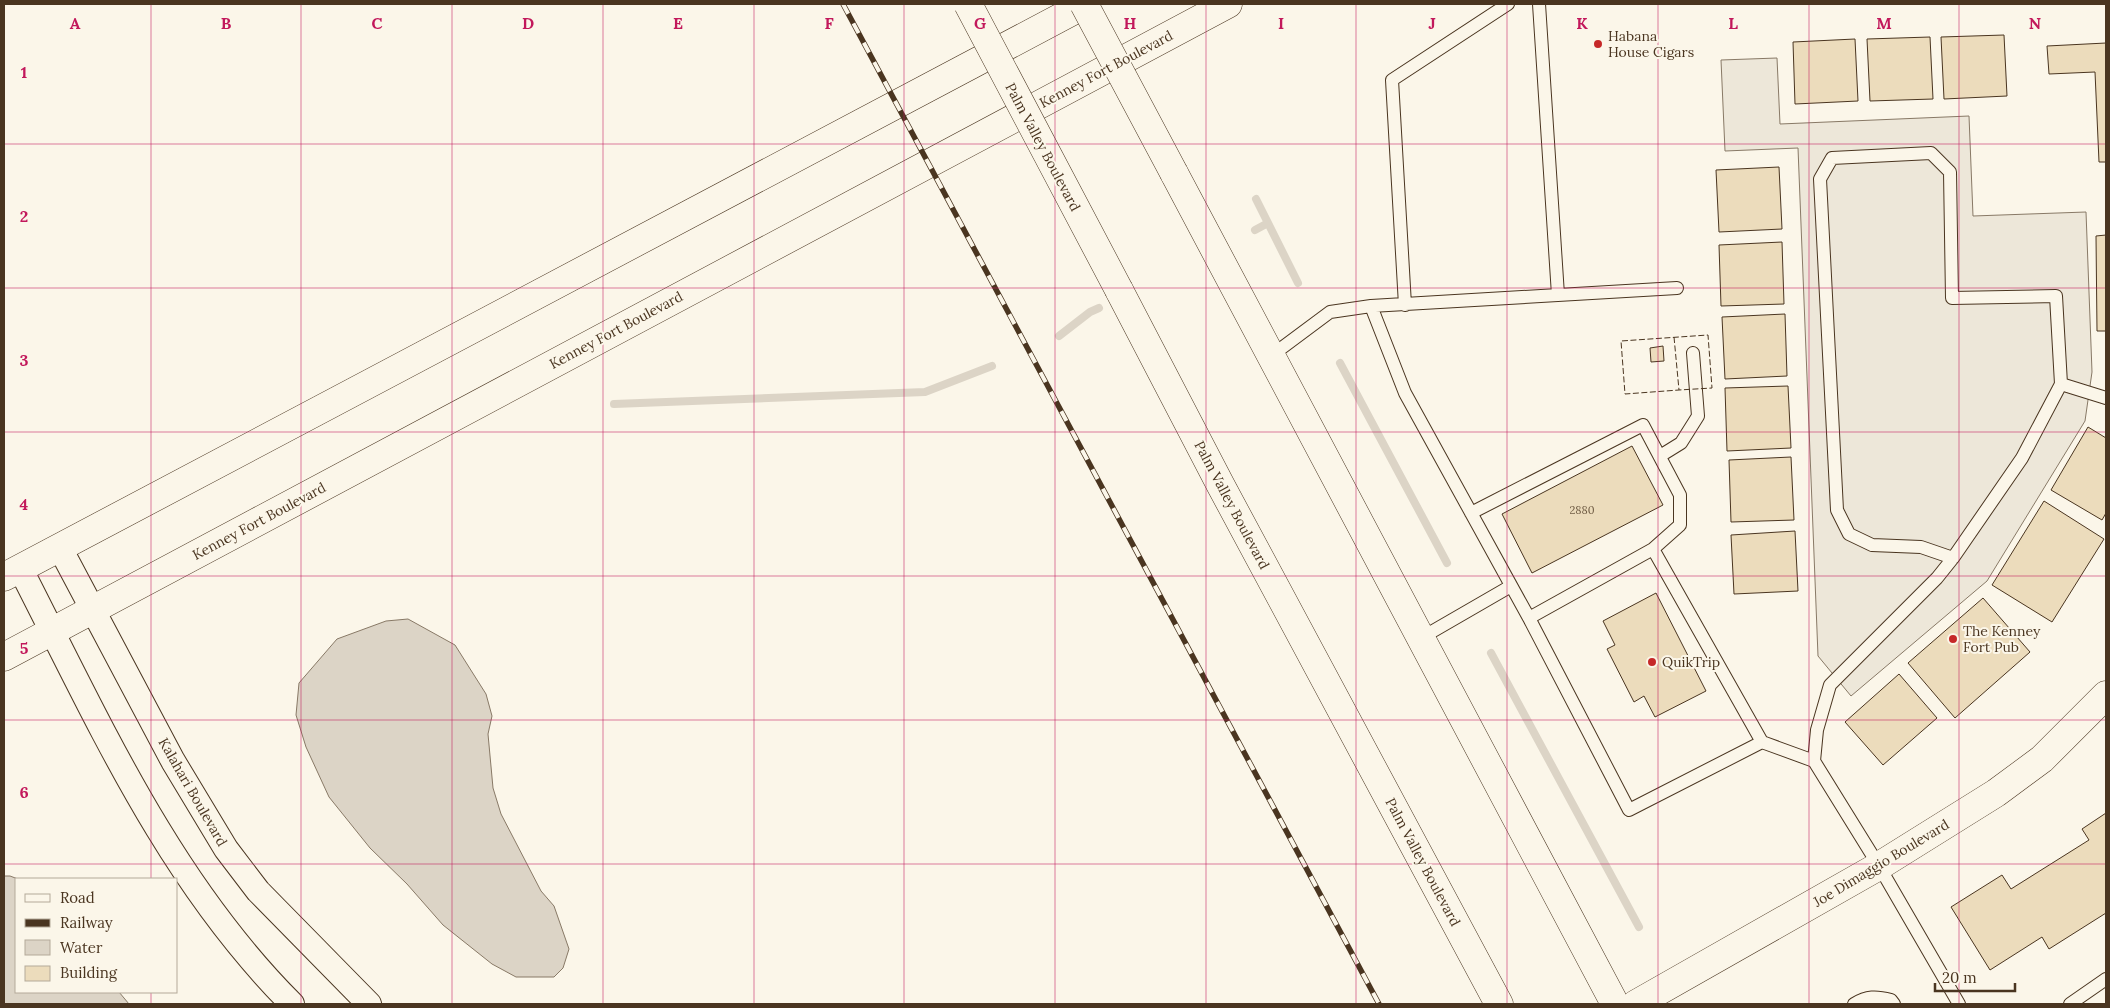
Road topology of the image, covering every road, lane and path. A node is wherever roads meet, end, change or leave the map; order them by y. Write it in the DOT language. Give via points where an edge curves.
graph roads {
  1 [pos="968,4"];
  2 [pos="1085,4"];
  3 [pos="1228,4"];
  4 [pos="1508,4"];
  5 [pos="1539,4"];
  6 [pos="1677,288"];
  7 [pos="1558,295"];
  8 [pos="1405,305"];
  9 [pos="1371,306"];
  10 [pos="1693,352"];
  11 [pos="1271,356"];
  12 [pos="2061,384"];
  13 [pos="2106,398"];
  14 [pos="1660,456"];
  15 [pos="1471,512"];
  16 [pos="60,548"];
  17 [pos="1653,549"];
  18 [pos="1953,558"];
  19 [pos="12,572"];
  20 [pos="1511,586"];
  21 [pos="93,610"];
  22 [pos="1529,618"];
  23 [pos="53,632"];
  24 [pos="1421,638"];
  25 [pos="4,657"];
  26 [pos="2106,695"];
  27 [pos="1762,742"];
  28 [pos="1814,761"];
  29 [pos="1879,866"];
  30 [pos="2106,979"];
  31 [pos="292,1004"];
  32 [pos="370,1004"];
  33 [pos="1499,1004"];
  34 [pos="1615,1004"];
  35 [pos="1636,1004"];
  36 [pos="1854,1004"];
  37 [pos="1894,1004"];
  38 [pos="1959,1004"];
  39 [pos="2070,1004"];
  1 -- 33 [label="main road, Palm Valley Boulevard, bridge" via="1220,484"];
  2 -- 11 [label="main road, bridge"];
  2 -- 16 [label="main road"];
  3 -- 21 [label="main road, Kenney Fort Boulevard"];
  4 -- 8 [label="lane" via="1392,80"];
  5 -- 7 [label="lane"];
  6 -- 7 [label="lane"];
  7 -- 8 [label="lane"];
  8 -- 9 [label="lane"];
  9 -- 11 [label="lane" via="1330,312"];
  9 -- 15 [label="lane" via="1405,393"];
  10 -- 14 [label="lane" via="1698,416 1681,443"];
  11 -- 24 [label="main road"];
  12 -- 13 [label="lane"];
  12 -- 18 [label="lane" via="2022,458"];
  12 -- 18 [label="lane" via="2056,296 1952,298 1950,172 1931,153 1832,158 1820,179 1837,510 1848,534 1872,545 1921,547"];
  14 -- 15 [label="lane" via="1643,425"];
  14 -- 17 [label="lane" via="1680,495 1680,525"];
  15 -- 20 [label="lane"];
  16 -- 19 [label="main road"];
  16 -- 21 [label="street, Kalahari Boulevard"];
  17 -- 22 [label="lane"];
  17 -- 27 [label="lane"];
  18 -- 28 [label="lane" via="1830,685 1817,730"];
  19 -- 23 [label="street"];
  20 -- 22 [label="lane"];
  20 -- 24 [label="lane"];
  21 -- 23 [label="main road, Kenney Fort Boulevard"];
  21 -- 32 [label="street, Kalahari Boulevard" via="178,769 226,849 258,891"];
  22 -- 27 [label="lane" via="1629,810"];
  23 -- 25 [label="main road, Kenney Fort Boulevard"];
  23 -- 31 [label="street" via="128,777 181,868 224,927"];
  24 -- 34 [label="main road"];
  26 -- 29 [label="main road, Joe Dimaggio Boulevard" via="2042,759 1996,793"];
  27 -- 28 [label="lane"];
  28 -- 29 [label="lane"];
  29 -- 35 [label="main road, Joe Dimaggio Boulevard"];
  29 -- 38 [label="lane"];
  30 -- 39 [label="lane"];
  36 -- 37 [label="lane" via="1877,996 1892,1000"];
}
